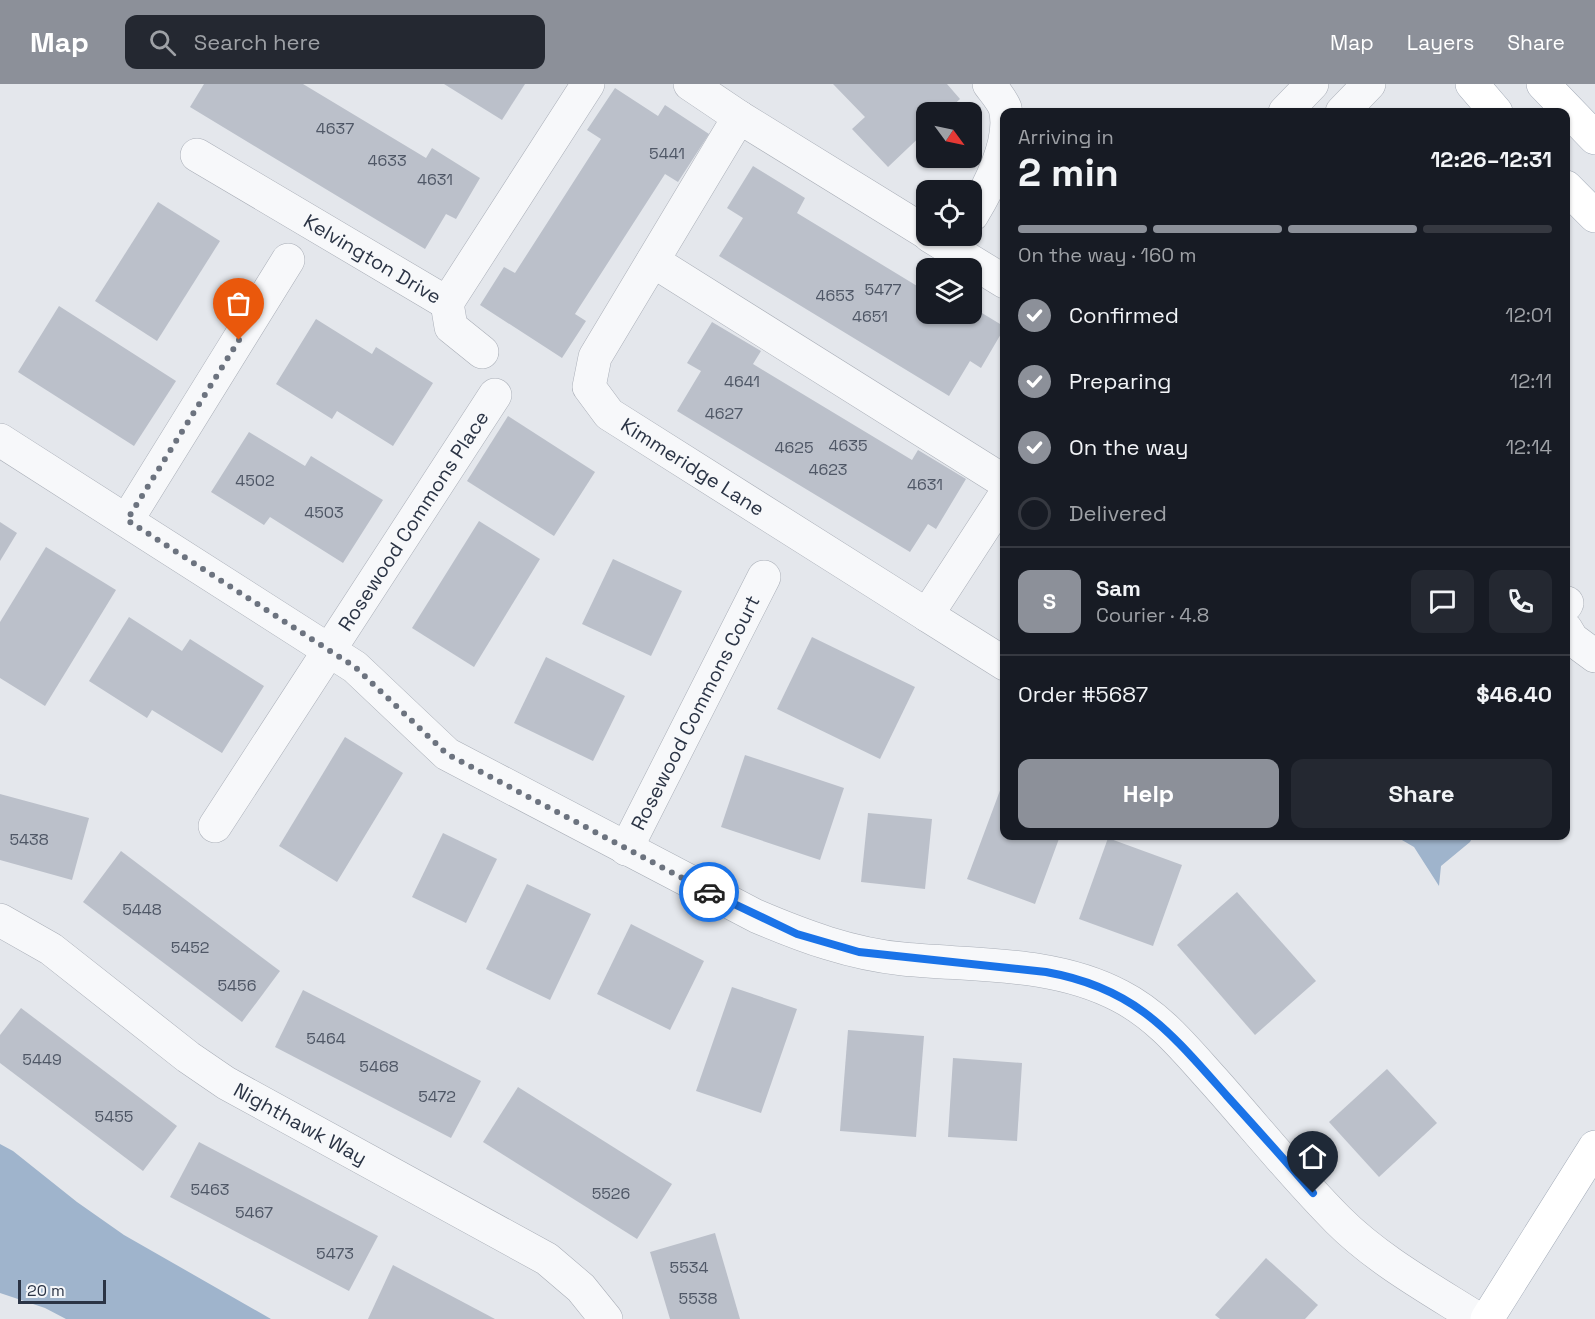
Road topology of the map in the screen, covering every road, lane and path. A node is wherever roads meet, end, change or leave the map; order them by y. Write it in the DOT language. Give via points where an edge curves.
graph roads {
  1 [pos="588,84"];
  2 [pos="690,84"];
  3 [pos="989,84"];
  4 [pos="1312,84"];
  5 [pos="1369,84"];
  6 [pos="1472,84"];
  7 [pos="1543,84"];
  8 [pos="1005,108"];
  9 [pos="1290,108"];
  10 [pos="1346,108"];
  11 [pos="1493,108"];
  12 [pos="1566,108"];
  13 [pos="1570,112"];
  14 [pos="739,117"];
  15 [pos="1595,138"];
  16 [pos="197,155"];
  17 [pos="1000,156"];
  18 [pos="1570,191"];
  19 [pos="982,198"];
  20 [pos="1595,216"];
  21 [pos="916,223"];
  22 [pos="953,246"];
  23 [pos="288,260"];
  24 [pos="653,261"];
  25 [pos="1000,279"];
  26 [pos="447,303"];
  27 [pos="482,352"];
  28 [pos="495,395"];
  29 [pos="0,440"];
  30 [pos="1000,479"];
  31 [pos="1000,503"];
  32 [pos="127,520"];
  33 [pos="764,577"];
  34 [pos="927,615"];
  35 [pos="1570,636"];
  36 [pos="329,650"];
  37 [pos="1595,656"];
  38 [pos="1000,661"];
  39 [pos="215,826"];
  40 [pos="626,849"];
  41 [pos="0,920"];
  42 [pos="1595,1147"];
  43 [pos="606,1319"];
  44 [pos="1478,1319"];
  45 [pos="1487,1319"];
  1 -- 26 [label="street, Kelvington Drive"];
  2 -- 14 [label="street"];
  3 -- 8 [label="street"];
  4 -- 9 [label="street"];
  5 -- 10 [label="street"];
  6 -- 11 [label="main road"];
  7 -- 12 [label="main road"];
  13 -- 15 [label="main road"];
  14 -- 21 [label="street"];
  14 -- 24 [label="street, Kimmeridge Lane"];
  16 -- 26 [label="street, Kelvington Drive"];
  17 -- 19 [label="street"];
  18 -- 20 [label="main road"];
  22 -- 25 [label="street"];
  23 -- 32 [label="street"];
  24 -- 30 [label="street"];
  24 -- 34 [label="street, Kimmeridge Lane" via="595,357 589,387 609,414"];
  26 -- 27 [label="street" via="451,327"];
  28 -- 36 [label="street, Rosewood Commons Place"];
  29 -- 32 [label="street"];
  31 -- 34 [label="street"];
  32 -- 36 [label="street"];
  33 -- 40 [label="street, Rosewood Commons Court"];
  34 -- 38 [label="street, Kimmeridge Lane"];
  35 -- 37 [label="street"];
  36 -- 39 [label="street, Rosewood Commons Place"];
  36 -- 40 [label="street" via="366,675 447,754"];
  40 -- 44 [label="street" via="756,916 827,944 903,959 1057,974 1123,997 1169,1031 1333,1215 1361,1241"];
  41 -- 43 [label="street, Nighthawk Way" via="51,949 226,1083 546,1259 581,1288"];
  42 -- 45 [label="main road"];
}
